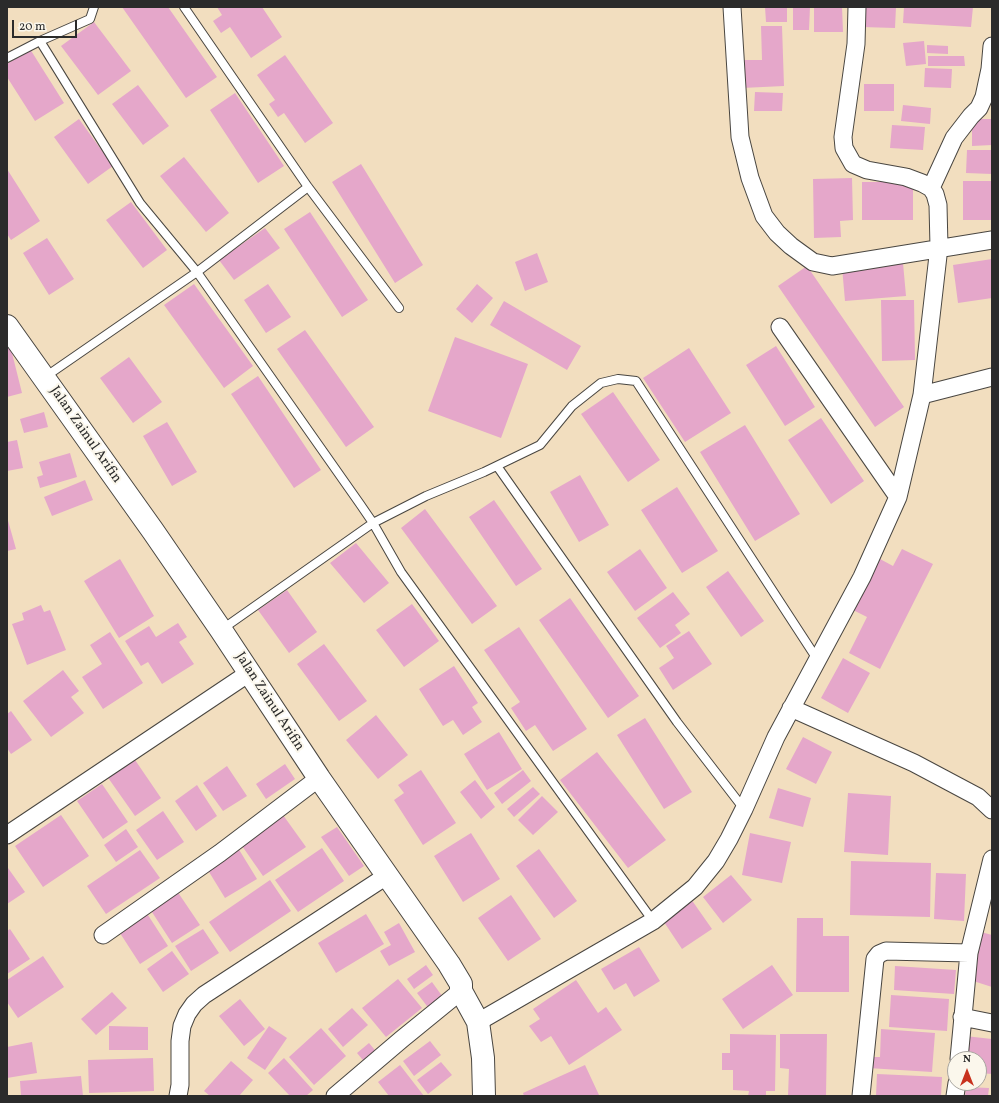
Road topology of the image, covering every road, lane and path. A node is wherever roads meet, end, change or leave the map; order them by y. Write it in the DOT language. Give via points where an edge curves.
graph roads {
  1 [pos="94,7"];
  2 [pos="184,7"];
  3 [pos="732,7"];
  4 [pos="858,7"];
  5 [pos="40,41"];
  6 [pos="992,46"];
  7 [pos="7,58"];
  8 [pos="308,187"];
  9 [pos="931,188"];
  10 [pos="992,240"];
  11 [pos="939,247"];
  12 [pos="197,272"];
  13 [pos="399,308"];
  14 [pos="7,326"];
  15 [pos="780,327"];
  16 [pos="44,377"];
  17 [pos="992,377"];
  18 [pos="922,395"];
  19 [pos="497,466"];
  20 [pos="898,497"];
  21 [pos="373,523"];
  22 [pos="221,630"];
  23 [pos="817,659"];
  24 [pos="250,673"];
  25 [pos="791,708"];
  26 [pos="319,778"];
  27 [pos="744,809"];
  28 [pos="992,810"];
  29 [pos="7,834"];
  30 [pos="992,860"];
  31 [pos="388,875"];
  32 [pos="652,921"];
  33 [pos="103,934"];
  34 [pos="969,953"];
  35 [pos="461,992"];
  36 [pos="962,1017"];
  37 [pos="478,1022"];
  38 [pos="992,1023"];
  39 [pos="960,1051"];
  40 [pos="178,1096"];
  41 [pos="335,1096"];
  42 [pos="484,1096"];
  43 [pos="861,1096"];
  1 -- 5 [label="lane" via="90,19"];
  2 -- 8 [label="lane"];
  3 -- 11 [label="street" via="740,137 750,178 764,216 777,233 813,262 832,266"];
  4 -- 9 [label="street" via="856,44 843,137 844,148 853,164 867,170 906,177"];
  5 -- 7 [label="lane"];
  5 -- 12 [label="lane" via="140,203"];
  6 -- 9 [label="street" via="984,97 979,108 954,138"];
  8 -- 12 [label="lane"];
  8 -- 13 [label="lane"];
  9 -- 11 [label="street" via="938,205"];
  10 -- 11 [label="street"];
  11 -- 18 [label="street"];
  12 -- 16 [label="lane"];
  12 -- 21 [label="lane"];
  14 -- 16 [label="street, Jalan Zainul Arifin"];
  15 -- 20 [label="street"];
  16 -- 22 [label="street, Jalan Zainul Arifin"];
  17 -- 18 [label="street"];
  18 -- 20 [label="street"];
  19 -- 21 [label="lane" via="426,496"];
  19 -- 23 [label="lane" via="540,445 572,406 601,383 618,379 636,381"];
  19 -- 27 [label="lane" via="677,722"];
  20 -- 23 [label="street" via="862,577"];
  21 -- 22 [label="lane"];
  21 -- 32 [label="lane" via="401,572"];
  22 -- 24 [label="street, Jalan Zainul Arifin"];
  23 -- 25 [label="street"];
  24 -- 26 [label="street, Jalan Zainul Arifin"];
  24 -- 29 [label="street"];
  25 -- 27 [label="street"];
  25 -- 28 [label="street" via="914,763 978,797"];
  26 -- 31 [label="street, Jalan Zainul Arifin"];
  26 -- 33 [label="street" via="220,853"];
  27 -- 32 [label="street" via="716,861 695,887"];
  30 -- 34 [label="street"];
  31 -- 35 [label="street, Jalan Zainul Arifin" via="449,964 461,984"];
  31 -- 40 [label="street" via="194,1004 186,1014 182,1026"];
  32 -- 37 [label="street"];
  34 -- 36 [label="street"];
  34 -- 43 [label="street" via="886,951 878,954 875,959"];
  35 -- 37 [label="street, Jalan Zainul Arifin"];
  35 -- 41 [label="street"];
  36 -- 38 [label="street"];
  36 -- 39 [label="street"];
  37 -- 42 [label="street, Jalan Zainul Arifin" via="483,1058"];
}
